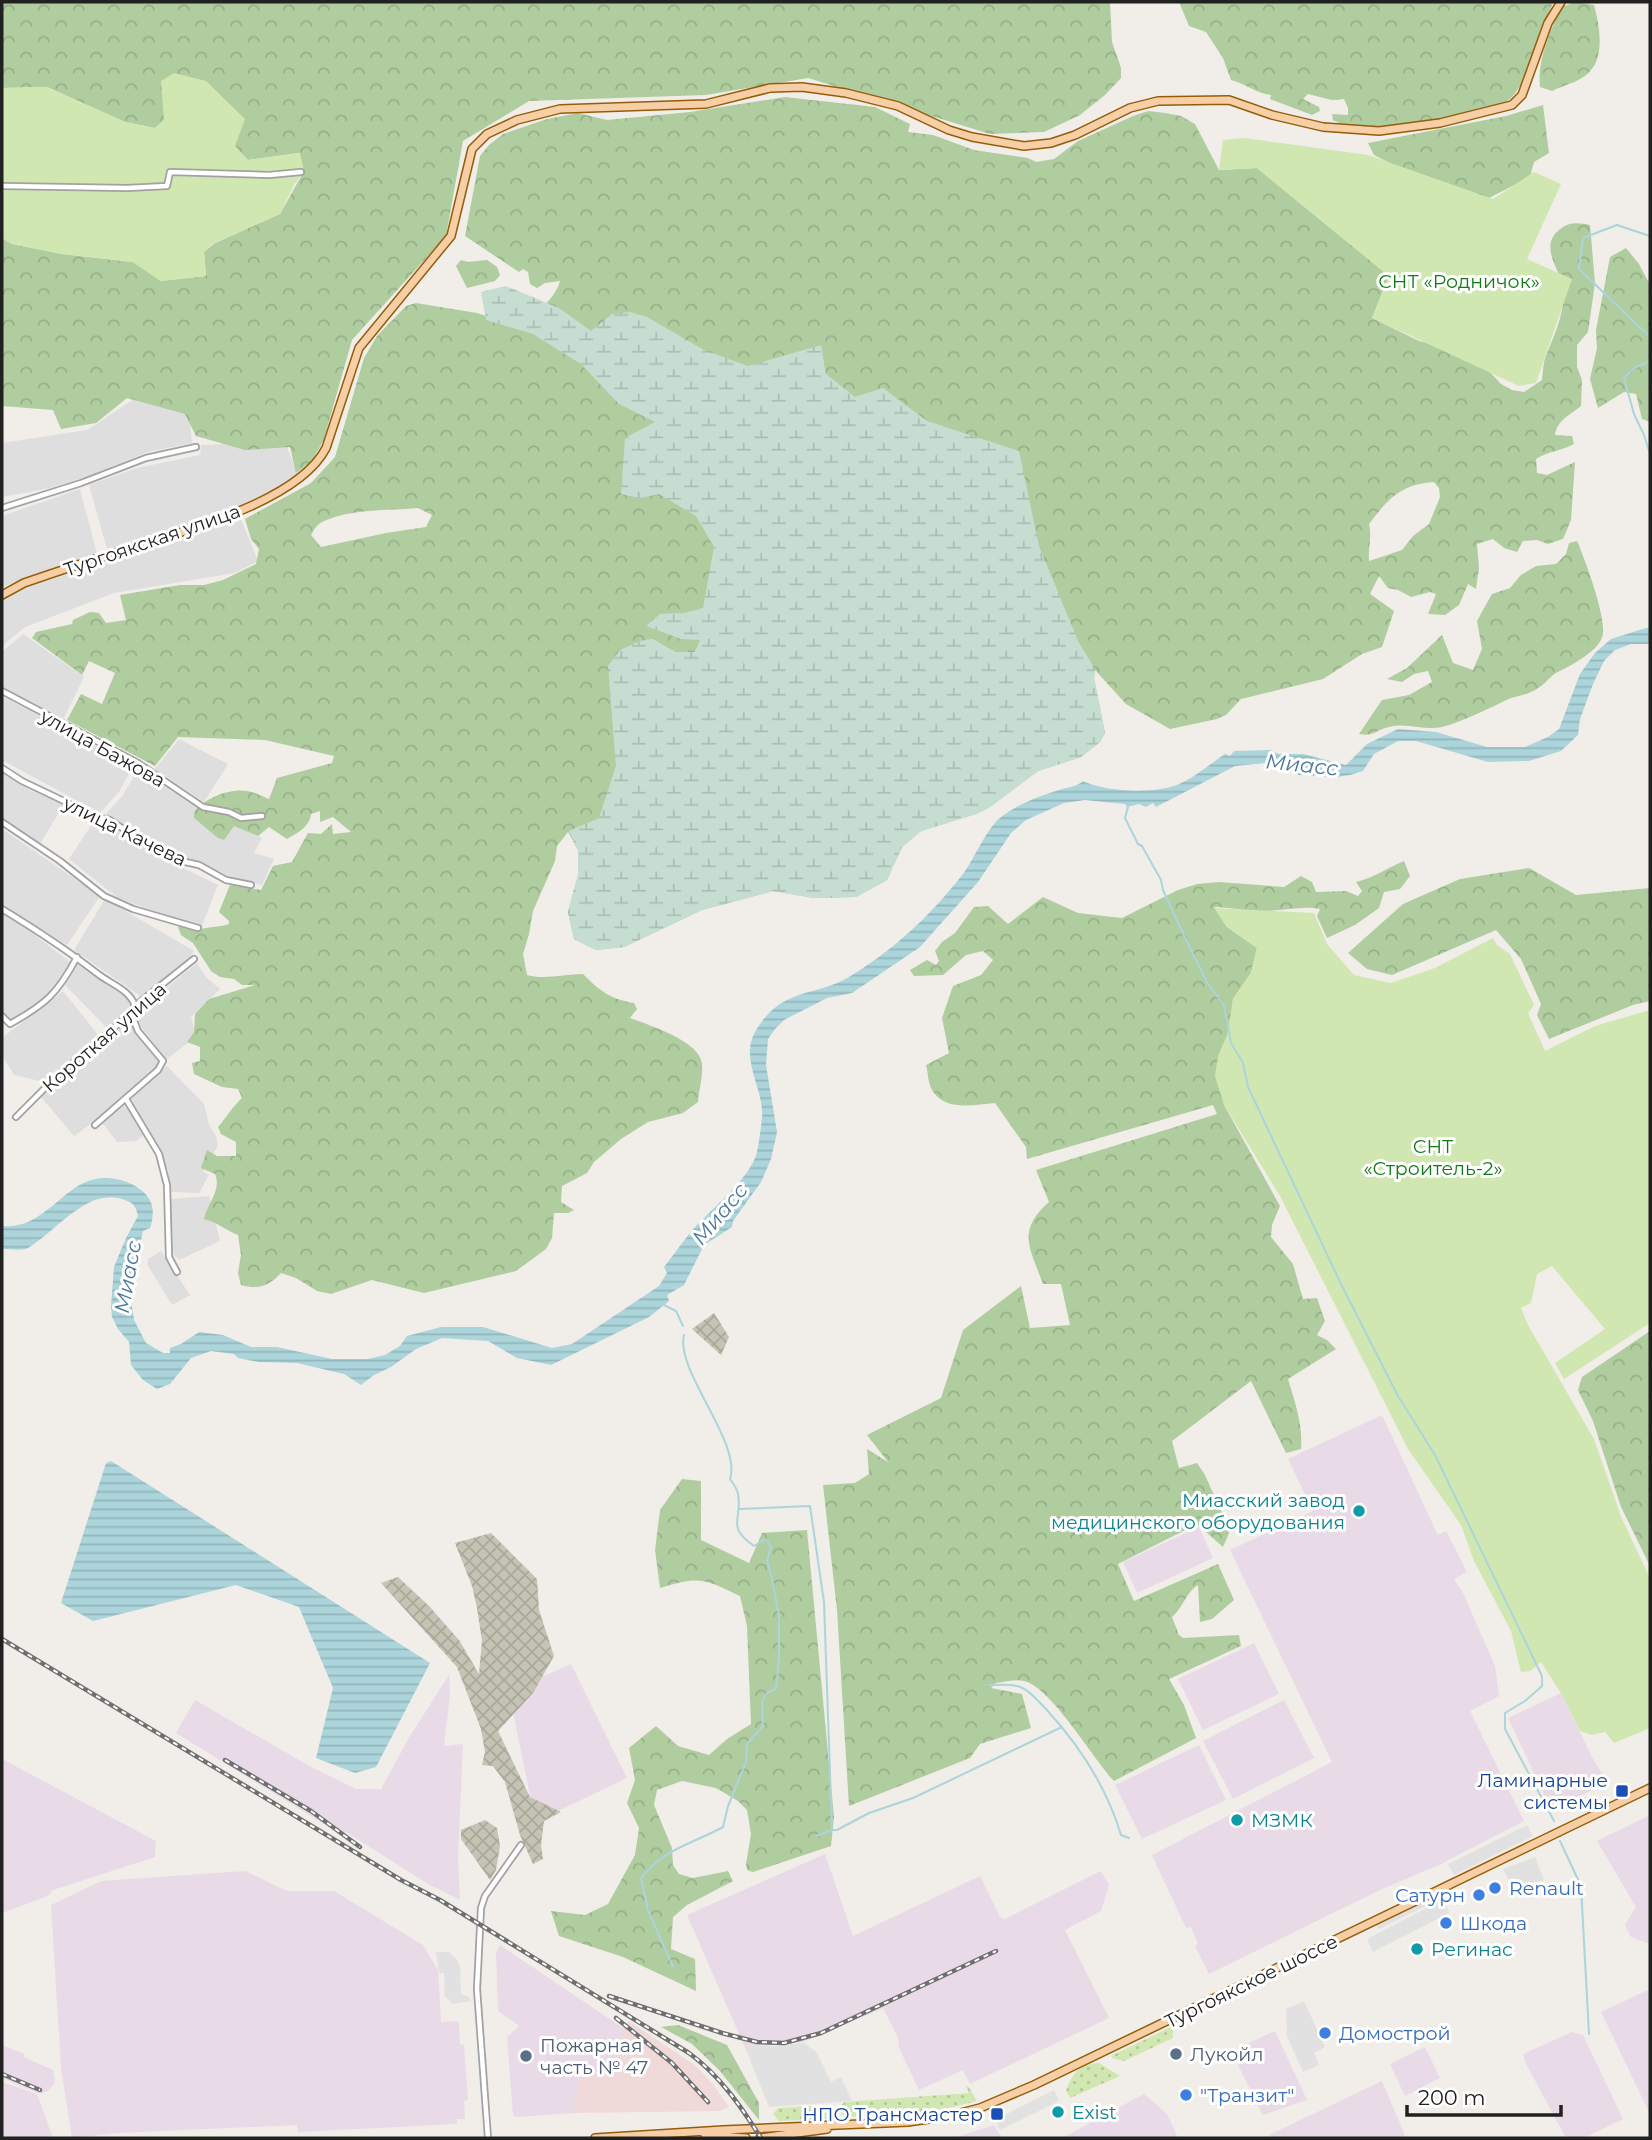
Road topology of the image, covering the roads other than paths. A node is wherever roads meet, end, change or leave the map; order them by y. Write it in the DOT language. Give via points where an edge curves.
graph roads {
  1 [pos="1561,2"];
  2 [pos="301,172"];
  3 [pos="2,186"];
  4 [pos="196,447"];
  5 [pos="2,508"];
  6 [pos="2,595"];
  7 [pos="2,691"];
  8 [pos="2,768"];
  9 [pos="262,816"];
  10 [pos="2,822"];
  11 [pos="251,886"];
  12 [pos="2,909"];
  13 [pos="198,928"];
  14 [pos="77,957"];
  15 [pos="194,960"];
  16 [pos="135,1006"];
  17 [pos="131,1013"];
  18 [pos="2,1016"];
  19 [pos="126,1099"];
  20 [pos="16,1117"];
  21 [pos="95,1125"];
  22 [pos="177,1272"];
  23 [pos="1650,1788"];
  24 [pos="521,1845"];
  25 [pos="838,2126"];
  26 [pos="684,2133"];
  27 [pos="488,2138"];
  28 [pos="595,2138"];
  29 [pos="746,2138"];
  30 [pos="760,2138"];
  1 -- 6 [label="main road, Тургоякская улица" via="1548,23 1522,95 1512,105 1440,123 1379,131 1323,127 1229,100 1158,101 1130,108 1051,144 1024,146 949,130 898,106 802,87 770,88 706,104 560,109 517,120 487,134 472,149 451,236 359,348 321,458 293,482 242,510 24,583"];
  2 -- 3 [label="street" via="170,172 167,186 127,188"];
  4 -- 5 [label="street" via="146,458"];
  7 -- 9 [label="street, улица Бажова" via="138,763 203,807 241,818"];
  8 -- 11 [label="street, улица Качева" via="88,815 110,820 181,861"];
  10 -- 13 [label="street" via="60,860 103,896"];
  12 -- 14 [label="street"];
  14 -- 16 [label="street" via="122,990"];
  14 -- 18 [label="street" via="62,985 34,1011 10,1024"];
  15 -- 16 [label="street, Короткая улица"];
  16 -- 17 [label="street, Короткая улица"];
  17 -- 19 [label="street" via="138,1031 163,1061"];
  17 -- 20 [label="street, Короткая улица"];
  19 -- 21 [label="street"];
  19 -- 22 [label="street" via="159,1154 167,1185 169,1257"];
  23 -- 25 [label="main road, Тургоякское шоссе" via="1001,2101 949,2116"];
  24 -- 27 [label="street" via="481,1908 477,1989"];
  25 -- 26 [label="main road, Тургоякское шоссе"];
  25 -- 30 [label="main road, Тургоякское шоссе"];
  26 -- 28 [label="main road, Тургоякское шоссе"];
  26 -- 29 [label="main road, Тургоякское шоссе"];
}
